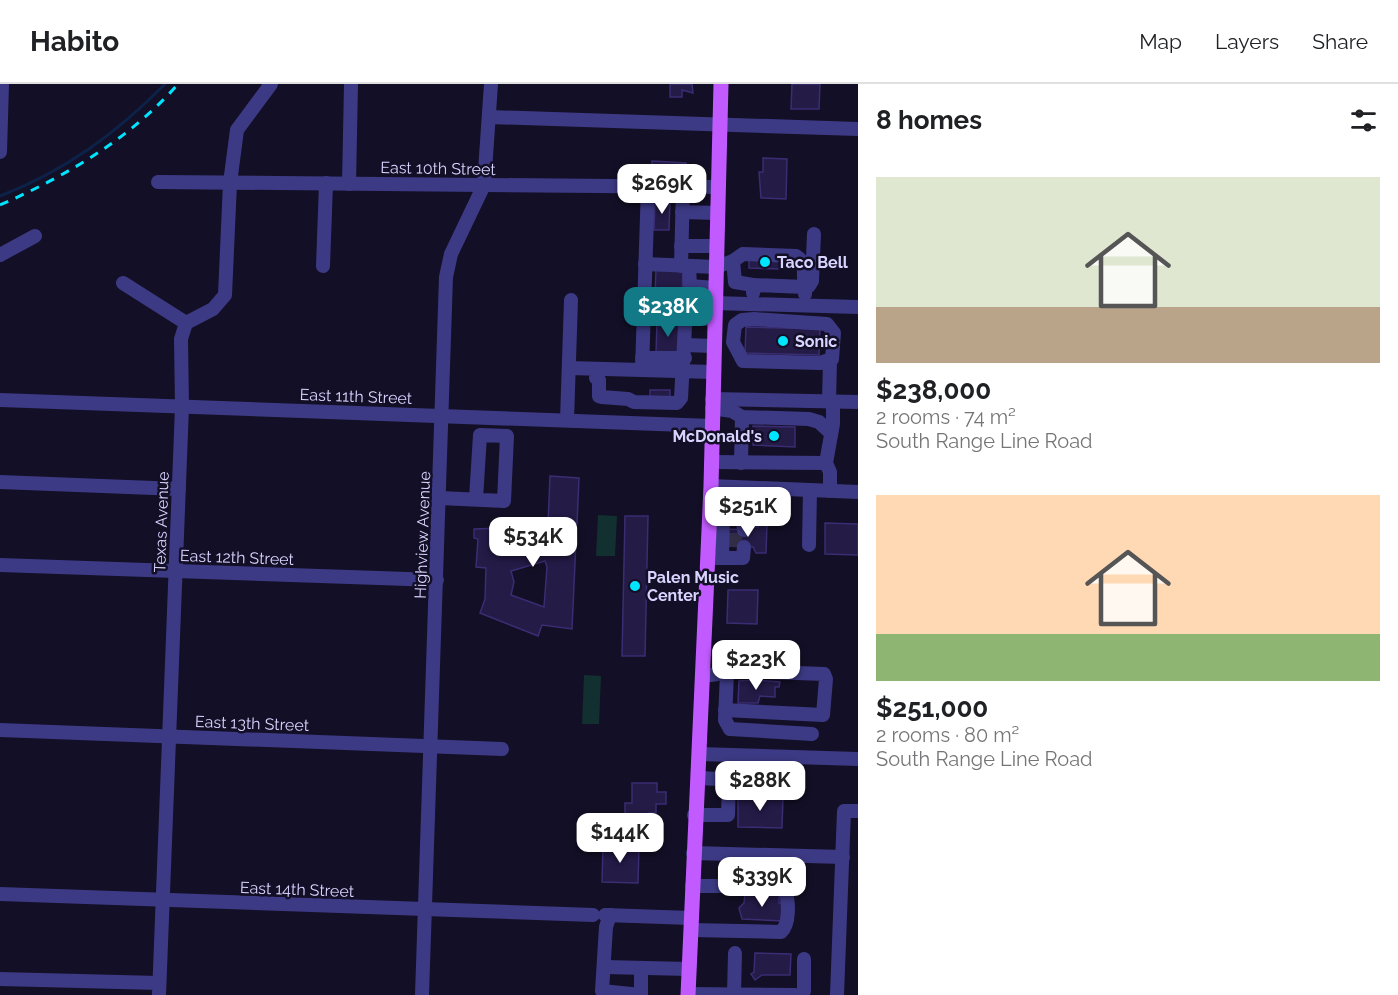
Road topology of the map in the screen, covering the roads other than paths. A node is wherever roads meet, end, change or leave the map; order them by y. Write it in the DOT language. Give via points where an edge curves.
graph roads {
  1 [pos="2,84"];
  2 [pos="271,84"];
  3 [pos="351,84"];
  4 [pos="491,84"];
  5 [pos="721,84"];
  6 [pos="489,117"];
  7 [pos="720,124"];
  8 [pos="858,129"];
  9 [pos="0,152"];
  10 [pos="158,182"];
  11 [pos="230,183"];
  12 [pos="329,184"];
  13 [pos="349,184"];
  14 [pos="484,185"];
  15 [pos="648,186"];
  16 [pos="683,187"];
  17 [pos="718,187"];
  18 [pos="682,212"];
  19 [pos="717,213"];
  20 [pos="814,234"];
  21 [pos="35,236"];
  22 [pos="681,246"];
  23 [pos="716,246"];
  24 [pos="0,255"];
  25 [pos="733,261"];
  26 [pos="645,264"];
  27 [pos="326,265"];
  28 [pos="685,266"];
  29 [pos="716,267"];
  30 [pos="123,283"];
  31 [pos="753,285"];
  32 [pos="805,287"];
  33 [pos="715,295"];
  34 [pos="571,300"];
  35 [pos="644,302"];
  36 [pos="753,304"];
  37 [pos="772,305"];
  38 [pos="804,306"];
  39 [pos="832,306"];
  40 [pos="858,307"];
  41 [pos="686,318"];
  42 [pos="714,319"];
  43 [pos="772,320"];
  44 [pos="186,323"];
  45 [pos="829,326"];
  46 [pos="733,342"];
  47 [pos="714,344"];
  48 [pos="684,358"];
  49 [pos="830,360"];
  50 [pos="642,364"];
  51 [pos="569,368"];
  52 [pos="713,372"];
  53 [pos="596,374"];
  54 [pos="0,400"];
  55 [pos="831,402"];
  56 [pos="858,402"];
  57 [pos="712,403"];
  58 [pos="182,407"];
  59 [pos="443,416"];
  60 [pos="742,417"];
  61 [pos="567,420"];
  62 [pos="712,426"];
  63 [pos="831,433"];
  64 [pos="711,462"];
  65 [pos="741,463"];
  66 [pos="826,463"];
  67 [pos="0,482"];
  68 [pos="711,486"];
  69 [pos="743,488"];
  70 [pos="179,489"];
  71 [pos="810,490"];
  72 [pos="830,491"];
  73 [pos="858,492"];
  74 [pos="440,498"];
  75 [pos="477,499"];
  76 [pos="727,515"];
  77 [pos="740,530"];
  78 [pos="810,545"];
  79 [pos="0,565"];
  80 [pos="175,571"];
  81 [pos="437,580"];
  82 [pos="727,674"];
  83 [pos="703,676"];
  84 [pos="725,710"];
  85 [pos="813,714"];
  86 [pos="0,730"];
  87 [pos="750,732"];
  88 [pos="812,734"];
  89 [pos="169,736"];
  90 [pos="430,746"];
  91 [pos="502,749"];
  92 [pos="699,754"];
  93 [pos="753,756"];
  94 [pos="811,758"];
  95 [pos="858,759"];
  96 [pos="699,778"];
  97 [pos="729,780"];
  98 [pos="756,780"];
  99 [pos="778,781"];
  100 [pos="858,811"];
  101 [pos="694,815"];
  102 [pos="693,853"];
  103 [pos="843,857"];
  104 [pos="692,885"];
  105 [pos="0,894"];
  106 [pos="162,900"];
  107 [pos="424,910"];
  108 [pos="603,915"];
  109 [pos="691,924"];
  110 [pos="735,953"];
  111 [pos="804,959"];
  112 [pos="604,967"];
  113 [pos="641,968"];
  114 [pos="689,969"];
  115 [pos="0,979"];
  116 [pos="159,989"];
  117 [pos="688,994"];
  118 [pos="734,994"];
  119 [pos="422,995"];
  120 [pos="795,995"];
  121 [pos="801,995"];
  122 [pos="837,995"];
  1 -- 9 [label="street"];
  2 -- 11 [label="street" via="237,130"];
  3 -- 13 [label="street"];
  4 -- 6 [label="street, Highview Avenue"];
  5 -- 7 [label="main road"];
  6 -- 7 [label="street"];
  6 -- 14 [label="street, Highview Avenue"];
  7 -- 8 [label="street"];
  7 -- 17 [label="main road"];
  10 -- 11 [label="street, East 10th Street"];
  11 -- 12 [label="street, East 10th Street"];
  11 -- 44 [label="street" via="225,295 213,309"];
  12 -- 13 [label="street, East 10th Street"];
  12 -- 27 [label="street"];
  13 -- 14 [label="street, East 10th Street"];
  14 -- 15 [label="street, East 10th Street"];
  14 -- 59 [label="street, Highview Avenue" via="451,254 446,277"];
  15 -- 16 [label="street, East 10th Street"];
  15 -- 26 [label="street"];
  16 -- 17 [label="street, East 10th Street"];
  16 -- 18 [label="street"];
  17 -- 19 [label="main road"];
  18 -- 19 [label="street"];
  18 -- 22 [label="street"];
  19 -- 23 [label="main road"];
  20 -- 32 [label="street" via="812,285"];
  21 -- 24 [label="street"];
  22 -- 23 [label="street"];
  22 -- 28 [label="street"];
  23 -- 29 [label="main road"];
  25 -- 29 [label="street"];
  25 -- 31 [label="street" via="735,282"];
  25 -- 32 [label="street" via="743,254 796,256 804,266"];
  26 -- 28 [label="street"];
  26 -- 35 [label="street"];
  28 -- 29 [label="street"];
  28 -- 33 [label="street" via="690,286"];
  29 -- 33 [label="main road"];
  30 -- 44 [label="street"];
  31 -- 32 [label="street"];
  31 -- 36 [label="street"];
  32 -- 38 [label="street"];
  33 -- 36 [label="street"];
  33 -- 42 [label="main road"];
  34 -- 51 [label="street"];
  35 -- 41 [label="street" via="681,303 686,308"];
  35 -- 50 [label="street"];
  36 -- 37 [label="street"];
  37 -- 38 [label="street"];
  37 -- 43 [label="street"];
  38 -- 39 [label="street"];
  39 -- 40 [label="street"];
  39 -- 45 [label="street"];
  41 -- 42 [label="street"];
  41 -- 48 [label="street"];
  42 -- 47 [label="main road"];
  43 -- 45 [label="street"];
  43 -- 46 [label="street" via="738,322"];
  44 -- 58 [label="street, Texas Avenue" via="182,339"];
  45 -- 49 [label="street" via="834,333 835,349"];
  46 -- 47 [label="street"];
  46 -- 49 [label="street" via="743,361"];
  47 -- 48 [label="street"];
  47 -- 52 [label="main road"];
  48 -- 50 [label="street"];
  48 -- 52 [label="street"];
  48 -- 53 [label="street" via="681,398 677,403 602,398"];
  49 -- 55 [label="street"];
  50 -- 53 [label="street"];
  51 -- 53 [label="street"];
  51 -- 61 [label="street"];
  52 -- 57 [label="main road"];
  54 -- 58 [label="street, East 11th Street"];
  55 -- 56 [label="street"];
  55 -- 57 [label="street"];
  55 -- 63 [label="street"];
  57 -- 60 [label="street"];
  57 -- 62 [label="main road"];
  58 -- 59 [label="street, East 11th Street"];
  58 -- 70 [label="street, Texas Avenue"];
  59 -- 61 [label="street, East 11th Street"];
  59 -- 74 [label="street, Highview Avenue"];
  60 -- 63 [label="street" via="809,419 826,426"];
  60 -- 65 [label="street"];
  61 -- 62 [label="street, East 11th Street"];
  62 -- 64 [label="main road"];
  63 -- 66 [label="street"];
  64 -- 65 [label="street"];
  64 -- 68 [label="main road"];
  65 -- 66 [label="street"];
  66 -- 72 [label="street"];
  67 -- 70 [label="street"];
  68 -- 69 [label="street"];
  68 -- 76 [label="main road"];
  69 -- 71 [label="street"];
  69 -- 76 [label="street"];
  70 -- 80 [label="street, Texas Avenue"];
  71 -- 72 [label="street"];
  71 -- 78 [label="street"];
  72 -- 73 [label="street"];
  74 -- 75 [label="street"];
  74 -- 81 [label="street, Highview Avenue"];
  75 -- 75 [label="street" via="504,501 507,436 480,435"];
  76 -- 77 [label="street"];
  76 -- 83 [label="main road" via="728,554"];
  79 -- 80 [label="street, East 12th Street"];
  80 -- 81 [label="street, East 12th Street"];
  80 -- 89 [label="street, Texas Avenue"];
  81 -- 90 [label="street, Highview Avenue"];
  82 -- 83 [label="street"];
  82 -- 84 [label="street"];
  82 -- 85 [label="street" via="824,674 825,713"];
  83 -- 92 [label="main road"];
  84 -- 85 [label="street"];
  84 -- 87 [label="street" via="728,727"];
  85 -- 88 [label="street"];
  86 -- 89 [label="street, East 13th Street"];
  87 -- 88 [label="street"];
  87 -- 93 [label="street"];
  88 -- 94 [label="street"];
  89 -- 90 [label="street, East 13th Street"];
  89 -- 106 [label="street, Texas Avenue"];
  90 -- 91 [label="street, East 13th Street"];
  90 -- 107 [label="street, Highview Avenue"];
  92 -- 93 [label="street"];
  92 -- 96 [label="main road"];
  93 -- 94 [label="street"];
  93 -- 98 [label="street"];
  94 -- 95 [label="street"];
  96 -- 97 [label="street"];
  96 -- 101 [label="main road"];
  97 -- 98 [label="street"];
  97 -- 101 [label="street" via="728,815"];
  98 -- 99 [label="street"];
  100 -- 103 [label="street" via="844,811"];
  101 -- 102 [label="main road"];
  102 -- 103 [label="street"];
  102 -- 104 [label="main road"];
  103 -- 122 [label="street"];
  104 -- 109 [label="main road"];
  104 -- 109 [label="street, East 14th Street" via="778,885 785,890 787,899 786,926 781,932"];
  105 -- 106 [label="street, East 14th Street"];
  106 -- 107 [label="street, East 14th Street"];
  106 -- 116 [label="street, Texas Avenue"];
  107 -- 108 [label="street, East 14th Street"];
  107 -- 119 [label="street, Highview Avenue"];
  108 -- 109 [label="street, East 14th Street"];
  108 -- 112 [label="street"];
  109 -- 114 [label="main road"];
  110 -- 118 [label="street"];
  111 -- 121 [label="street"];
  112 -- 113 [label="street"];
  112 -- 113 [label="street" via="602,991 641,995"];
  113 -- 114 [label="street"];
  114 -- 117 [label="main road"];
  115 -- 116 [label="street"];
  117 -- 118 [label="street"];
  118 -- 120 [label="street"];
}
